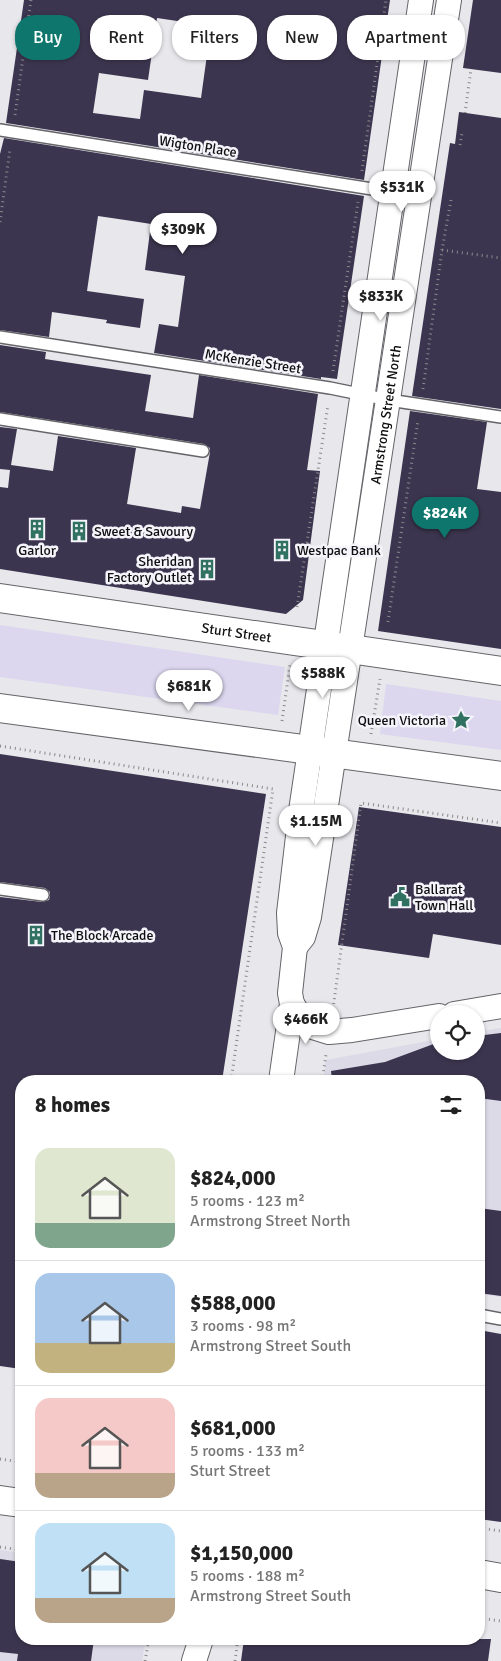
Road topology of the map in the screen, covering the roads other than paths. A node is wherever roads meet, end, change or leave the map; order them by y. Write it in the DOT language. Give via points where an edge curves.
graph roads {
  1 [pos="421,0"];
  2 [pos="449,0"];
  3 [pos="0,130"];
  4 [pos="391,192"];
  5 [pos="419,197"];
  6 [pos="0,337"];
  7 [pos="362,395"];
  8 [pos="389,400"];
  9 [pos="501,417"];
  10 [pos="0,419"];
  11 [pos="203,451"];
  12 [pos="0,598"];
  13 [pos="338,648"];
  14 [pos="501,671"];
  15 [pos="0,708"];
  16 [pos="322,752"];
  17 [pos="501,776"];
  18 [pos="0,889"];
  19 [pos="43,894"];
  20 [pos="292,1004"];
  21 [pos="501,1006"];
  22 [pos="485,1009"];
  23 [pos="430,1017"];
  24 [pos="282,1075"];
  25 [pos="485,1316"];
  26 [pos="501,1319"];
  27 [pos="0,1500"];
  28 [pos="15,1502"];
  29 [pos="485,1575"];
  30 [pos="501,1578"];
  31 [pos="190,1645"];
  32 [pos="198,1645"];
  33 [pos="189,1661"];
  34 [pos="194,1661"];
  1 -- 4 [label="street, Armstrong Street North"];
  2 -- 5 [label="street, Armstrong Street North"];
  3 -- 4 [label="lane, Wigton Place"];
  4 -- 5 [label="street"];
  4 -- 7 [label="street, Armstrong Street North"];
  5 -- 8 [label="street, Armstrong Street North"];
  6 -- 7 [label="lane, McKenzie Street"];
  7 -- 8 [label="lane, McKenzie Street"];
  7 -- 13 [label="street, Armstrong Street North"];
  8 -- 9 [label="lane, McKenzie Street"];
  8 -- 13 [label="street, Armstrong Street North"];
  10 -- 11 [label="lane"];
  12 -- 13 [label="street, Sturt Street"];
  13 -- 14 [label="street, Sturt Street"];
  13 -- 16 [label="street"];
  15 -- 16 [label="street"];
  16 -- 17 [label="street"];
  16 -- 20 [label="street" via="309,917 296,947 290,993"];
  18 -- 19 [label="lane"];
  20 -- 23 [label="street" via="313,1027 329,1032"];
  20 -- 24 [label="street"];
  21 -- 22 [label="street"];
  25 -- 26 [label="lane"];
  27 -- 28 [label="street"];
  29 -- 30 [label="street"];
  31 -- 33 [label="street"];
  32 -- 34 [label="street"];
}
